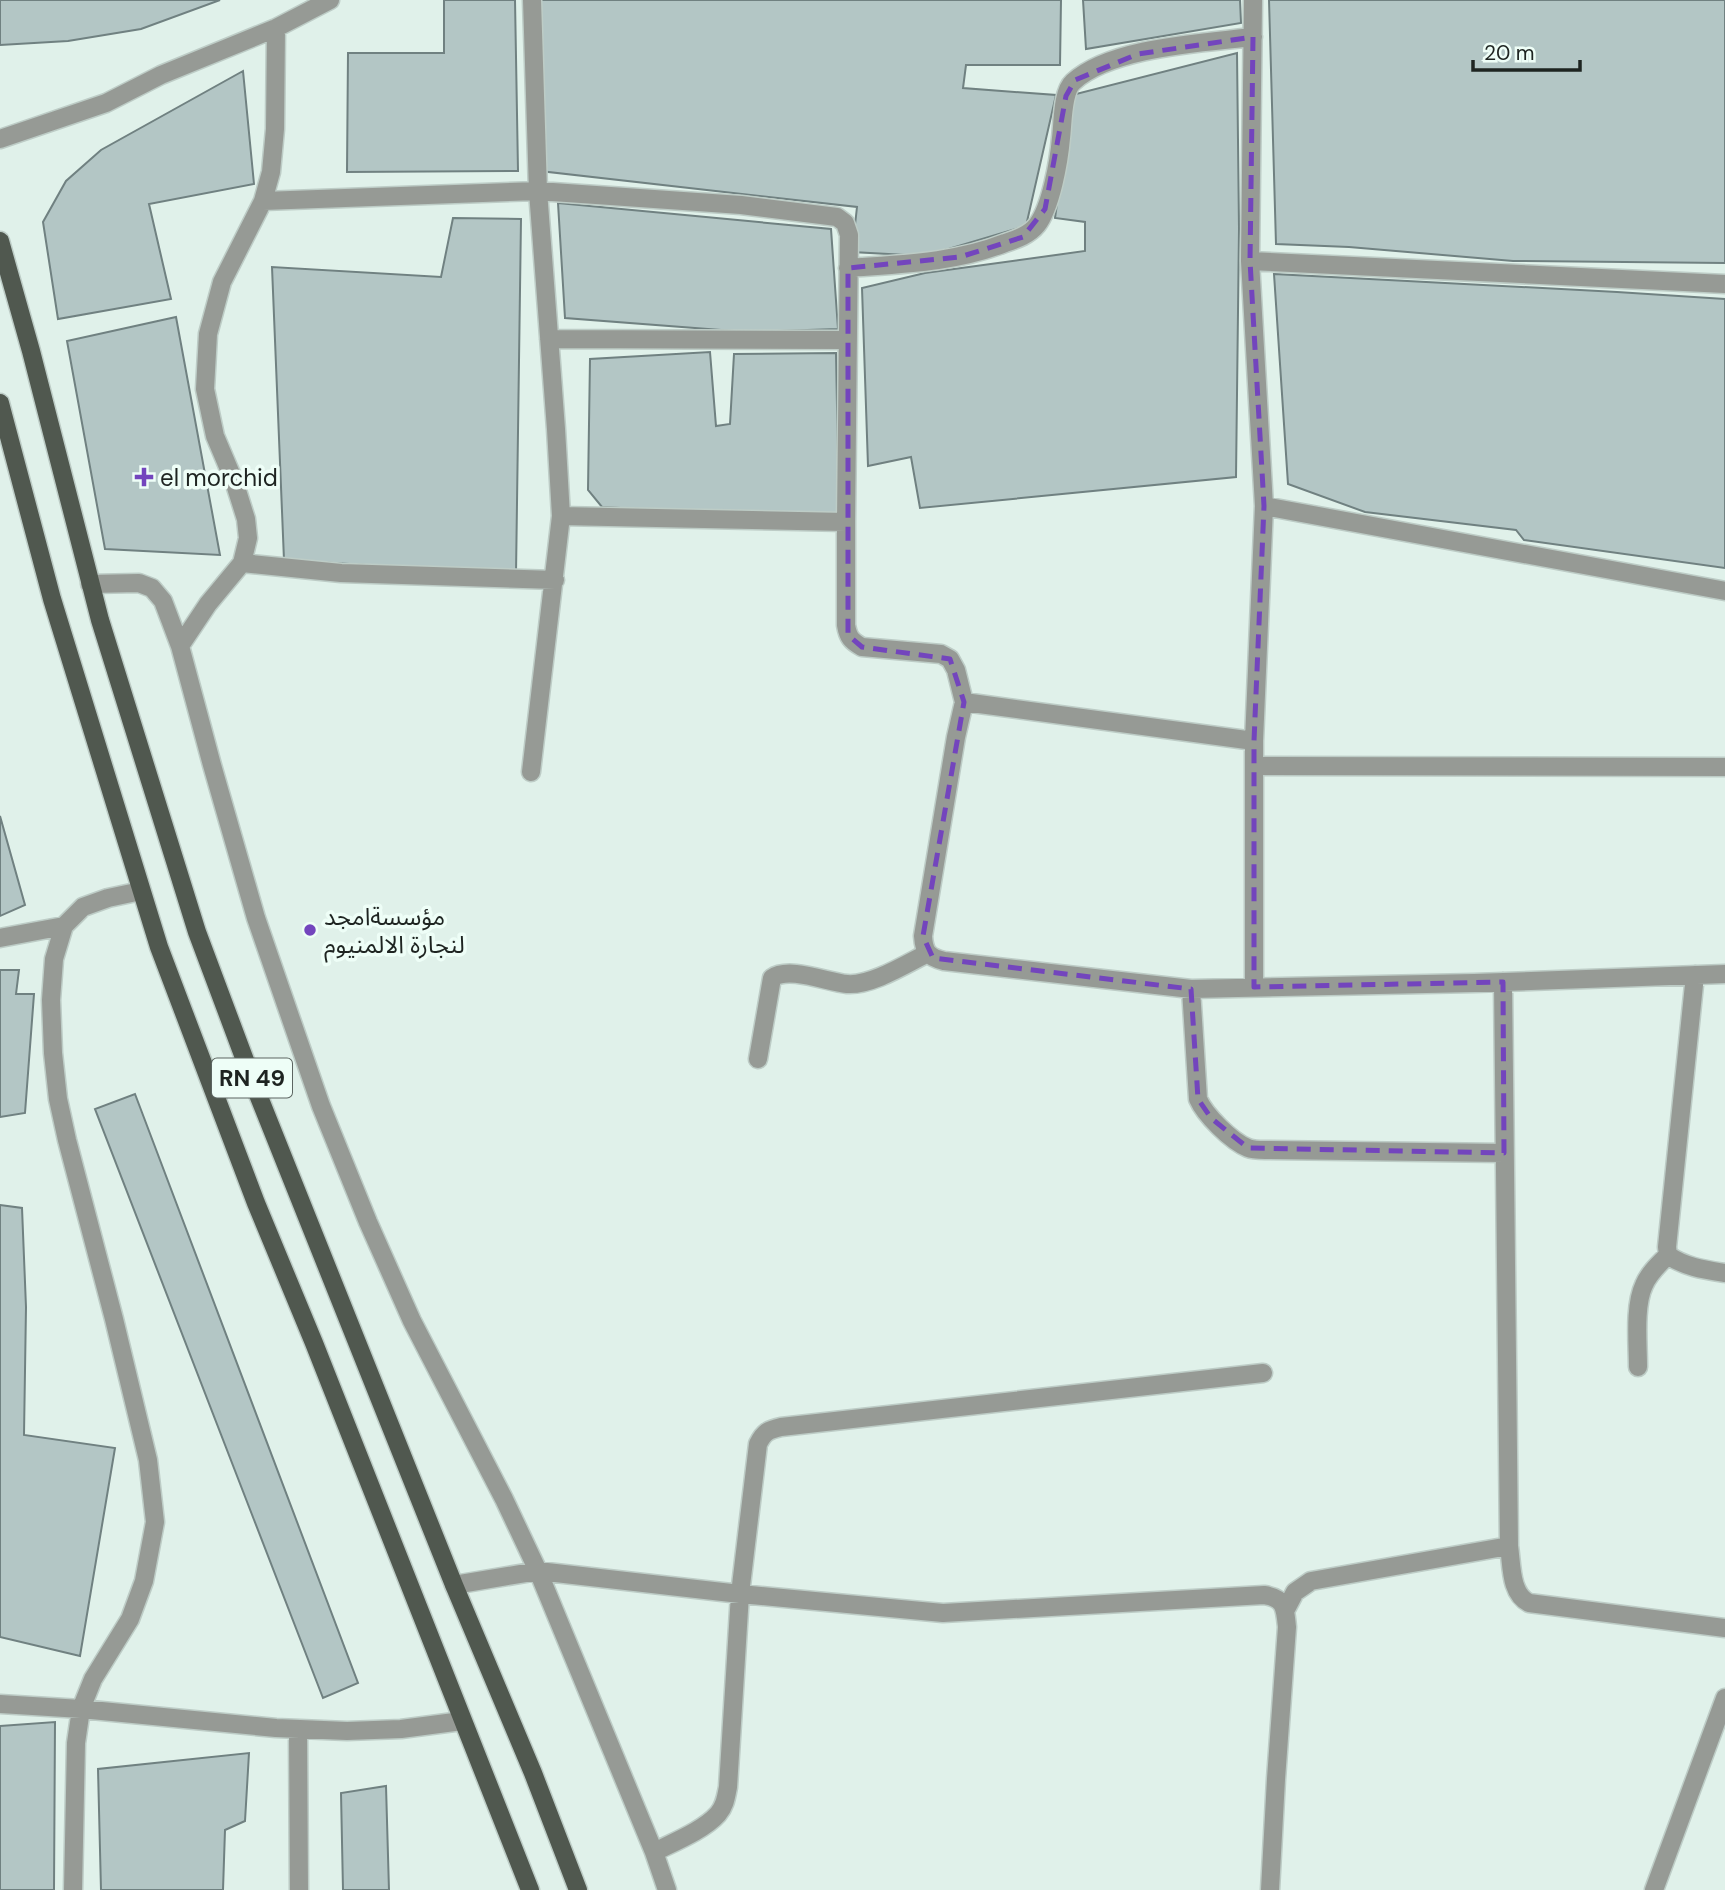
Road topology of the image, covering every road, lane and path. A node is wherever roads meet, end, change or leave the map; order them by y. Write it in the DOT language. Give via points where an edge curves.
graph roads {
  1 [pos="330,0"];
  2 [pos="532,0"];
  3 [pos="1253,0"];
  4 [pos="276,27"];
  5 [pos="1253,37"];
  6 [pos="0,139"];
  7 [pos="538,191"];
  8 [pos="263,201"];
  9 [pos="0,241"];
  10 [pos="1250,261"];
  11 [pos="848,268"];
  12 [pos="1725,285"];
  13 [pos="549,339"];
  14 [pos="848,340"];
  15 [pos="0,403"];
  16 [pos="1264,506"];
  17 [pos="561,516"];
  18 [pos="846,522"];
  19 [pos="242,563"];
  20 [pos="555,580"];
  21 [pos="90,584"];
  22 [pos="1725,591"];
  23 [pos="180,646"];
  24 [pos="964,702"];
  25 [pos="1254,741"];
  26 [pos="1254,766"];
  27 [pos="1725,767"];
  28 [pos="531,772"];
  29 [pos="141,891"];
  30 [pos="64,926"];
  31 [pos="0,938"];
  32 [pos="928,953"];
  33 [pos="1725,974"];
  34 [pos="1695,975"];
  35 [pos="1503,982"];
  36 [pos="1254,987"];
  37 [pos="1191,989"];
  38 [pos="758,1059"];
  39 [pos="1504,1153"];
  40 [pos="1668,1255"];
  41 [pos="1725,1273"];
  42 [pos="1638,1367"];
  43 [pos="1263,1373"];
  44 [pos="1509,1546"];
  45 [pos="538,1571"];
  46 [pos="454,1585"];
  47 [pos="740,1594"];
  48 [pos="1285,1611"];
  49 [pos="1725,1628"];
  50 [pos="1725,1702"];
  51 [pos="0,1704"];
  52 [pos="81,1709"];
  53 [pos="462,1721"];
  54 [pos="298,1729"];
  55 [pos="654,1853"];
  56 [pos="73,1890"];
  57 [pos="299,1890"];
  58 [pos="530,1890"];
  59 [pos="578,1890"];
  60 [pos="667,1890"];
  61 [pos="1270,1890"];
  62 [pos="1654,1890"];
  1 -- 4 [label="street"];
  2 -- 7 [label="street"];
  3 -- 5 [label="street"];
  4 -- 6 [label="street" via="106,103"];
  4 -- 8 [label="street" via="275,129"];
  5 -- 10 [label="street"];
  5 -- 11 [label="street" via="1138,54 1092,69 1075,80 1066,96 1045,209 1038,224 1023,237 960,257"];
  7 -- 8 [label="street"];
  7 -- 11 [label="street" via="837,216 849,235"];
  7 -- 13 [label="street"];
  8 -- 19 [label="street" via="222,282 208,334 205,389 215,436 246,519 248,538"];
  9 -- 21 [label="main road, RN 49"];
  10 -- 12 [label="street"];
  10 -- 16 [label="street"];
  11 -- 14 [label="street"];
  13 -- 14 [label="street"];
  13 -- 17 [label="street"];
  14 -- 18 [label="street"];
  15 -- 29 [label="main road, RN 49" via="52,598"];
  16 -- 22 [label="street"];
  16 -- 25 [label="street"];
  17 -- 18 [label="street"];
  17 -- 20 [label="street"];
  18 -- 24 [label="street" via="846,625 852,642 862,647 941,654 956,670"];
  19 -- 20 [label="street" via="341,573"];
  19 -- 23 [label="street"];
  20 -- 28 [label="street"];
  21 -- 23 [label="street" via="139,583 152,588 163,601"];
  21 -- 46 [label="main road, RN 49" via="197,932"];
  23 -- 45 [label="street" via="256,918 321,1106 412,1321"];
  24 -- 25 [label="street"];
  24 -- 32 [label="street" via="923,936"];
  25 -- 26 [label="street"];
  26 -- 27 [label="street"];
  26 -- 36 [label="street"];
  29 -- 30 [label="street" via="82,907"];
  29 -- 53 [label="main road, RN 49" via="211,1088"];
  30 -- 31 [label="street"];
  30 -- 52 [label="street" via="54,959 51,1000 58,1099 148,1460 155,1522 144,1581 130,1619 93,1679"];
  32 -- 37 [label="street" via="944,961"];
  32 -- 38 [label="street" via="848,984 778,974 772,978"];
  33 -- 34 [label="street"];
  34 -- 35 [label="street"];
  34 -- 40 [label="street"];
  35 -- 36 [label="street"];
  35 -- 39 [label="street"];
  36 -- 37 [label="street"];
  37 -- 39 [label="street" via="1198,1099 1238,1143 1265,1150"];
  39 -- 44 [label="street"];
  40 -- 41 [label="street" via="1694,1268"];
  40 -- 42 [label="street" via="1643,1286"];
  43 -- 47 [label="street" via="769,1429 758,1444"];
  44 -- 48 [label="street" via="1311,1581 1294,1592"];
  44 -- 49 [label="street" via="1514,1584 1521,1599 1529,1603"];
  45 -- 46 [label="street"];
  45 -- 47 [label="street"];
  45 -- 55 [label="street"];
  46 -- 59 [label="main road, RN 49"];
  47 -- 48 [label="street" via="943,1613 1264,1595 1276,1597"];
  47 -- 55 [label="street" via="724,1803 706,1824"];
  48 -- 61 [label="street"];
  50 -- 62 [label="street"];
  51 -- 52 [label="street"];
  52 -- 54 [label="street"];
  52 -- 56 [label="street"];
  53 -- 54 [label="street" via="401,1729"];
  53 -- 58 [label="main road, RN 49"];
  54 -- 57 [label="street"];
  55 -- 60 [label="street"];
}
